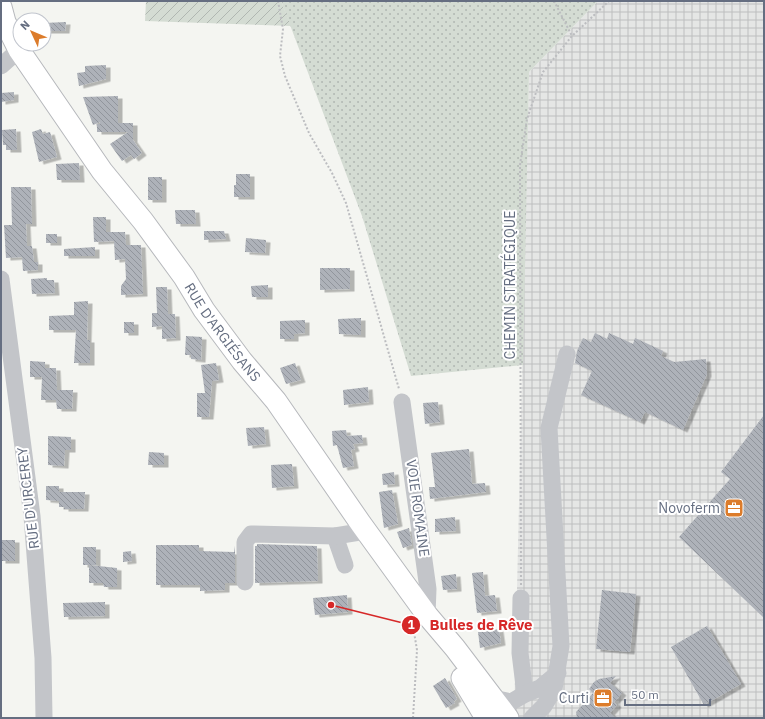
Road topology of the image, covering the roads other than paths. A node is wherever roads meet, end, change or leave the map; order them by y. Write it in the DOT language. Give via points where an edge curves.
graph roads {
  1 [pos="1,7"];
  2 [pos="12,36"];
  3 [pos="17,52"];
  4 [pos="20,52"];
  5 [pos="1,66"];
  6 [pos="1,279"];
  7 [pos="3,309"];
  8 [pos="567,354"];
  9 [pos="402,402"];
  10 [pos="366,531"];
  11 [pos="335,536"];
  12 [pos="345,565"];
  13 [pos="245,582"];
  14 [pos="521,598"];
  15 [pos="427,615"];
  16 [pos="558,673"];
  17 [pos="472,692"];
  18 [pos="507,708"];
  19 [pos="44,718"];
  20 [pos="486,718"];
  21 [pos="532,718"];
  1 -- 2 [label="main road, RUE D'ARGIÉSANS"];
  3 -- 5 [label="street"];
  4 -- 10 [label="main road, RUE D'ARGIÉSANS" via="102,171 143,221 242,361 276,401"];
  6 -- 7 [label="street, RUE D'URCEREY"];
  7 -- 19 [label="street, RUE D'URCEREY" via="32,516 43,658"];
  8 -- 16 [label="street" via="549,428 561,646"];
  9 -- 15 [label="street, VOIE ROMAINE" via="428,589"];
  10 -- 11 [label="street"];
  10 -- 15 [label="main road, RUE D'ARGIÉSANS"];
  11 -- 12 [label="street"];
  11 -- 13 [label="street" via="251,534 245,542"];
  14 -- 18 [label="street" via="520,652"];
  15 -- 17 [label="main road, RUE D'ARGIÉSANS" via="448,656"];
  15 -- 18 [label="main road, RUE D'ARGIÉSANS"];
  16 -- 18 [label="street" via="540,688"];
  16 -- 21 [label="street" via="554,689 544,706"];
  17 -- 18 [label="street"];
  17 -- 20 [label="main road, RUE D'ARGIÉSANS"];
}
